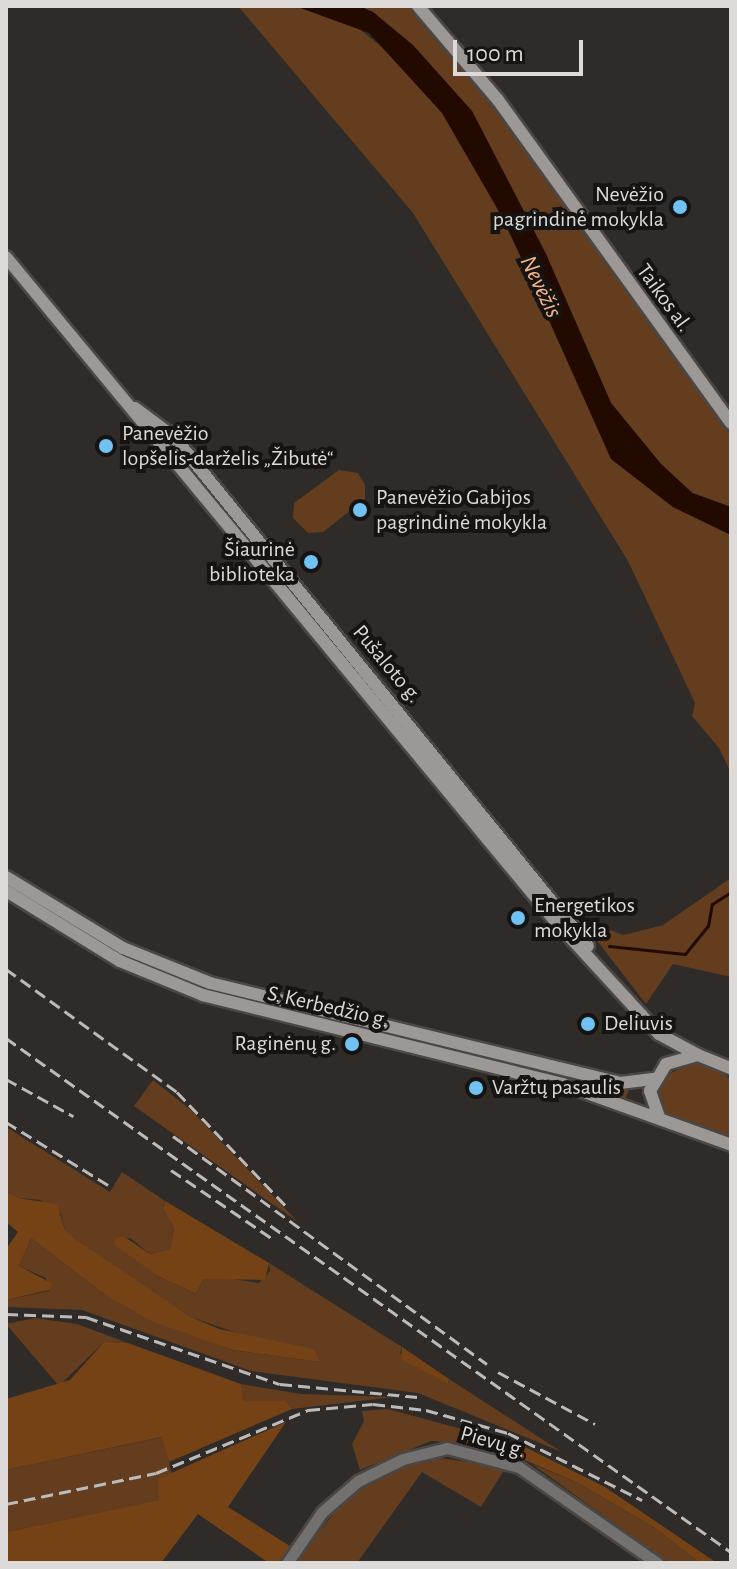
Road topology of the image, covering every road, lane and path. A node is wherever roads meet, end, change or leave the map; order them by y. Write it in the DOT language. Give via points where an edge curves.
graph roads {
  1 [pos="418,6"];
  2 [pos="6,257"];
  3 [pos="731,423"];
  4 [pos="6,877"];
  5 [pos="6,891"];
  6 [pos="659,1034"];
  7 [pos="411,1040"];
  8 [pos="698,1055"];
  9 [pos="666,1064"];
  10 [pos="727,1064"];
  11 [pos="653,1079"];
  12 [pos="659,1117"];
  13 [pos="727,1146"];
  14 [pos="287,1563"];
  15 [pos="657,1563"];
  1 -- 3 [label="main road, Taikos al." via="498,100"];
  2 -- 6 [label="main road, Pušaloto g." via="127,403 174,437"];
  4 -- 7 [label="main road, S. Kerbedžio g." via="94,933 171,969"];
  5 -- 7 [label="main road, S. Kerbedžio g." via="86,942 160,979 224,1002"];
  6 -- 8 [label="main road, Pušaloto g."];
  6 -- 9 [label="main road, Pušaloto g."];
  7 -- 11 [label="main road, S. Kerbedžio g." via="620,1083"];
  7 -- 12 [label="main road, S. Kerbedžio g."];
  8 -- 9 [label="main road"];
  8 -- 10 [label="main road, Pušaloto g."];
  9 -- 11 [label="main road"];
  11 -- 12 [label="main road" via="651,1097"];
  12 -- 13 [label="main road, S. Kerbedžio g."];
  14 -- 15 [label="street, Pievų g." via="322,1512 358,1481 403,1459 447,1448 519,1467"];
}
